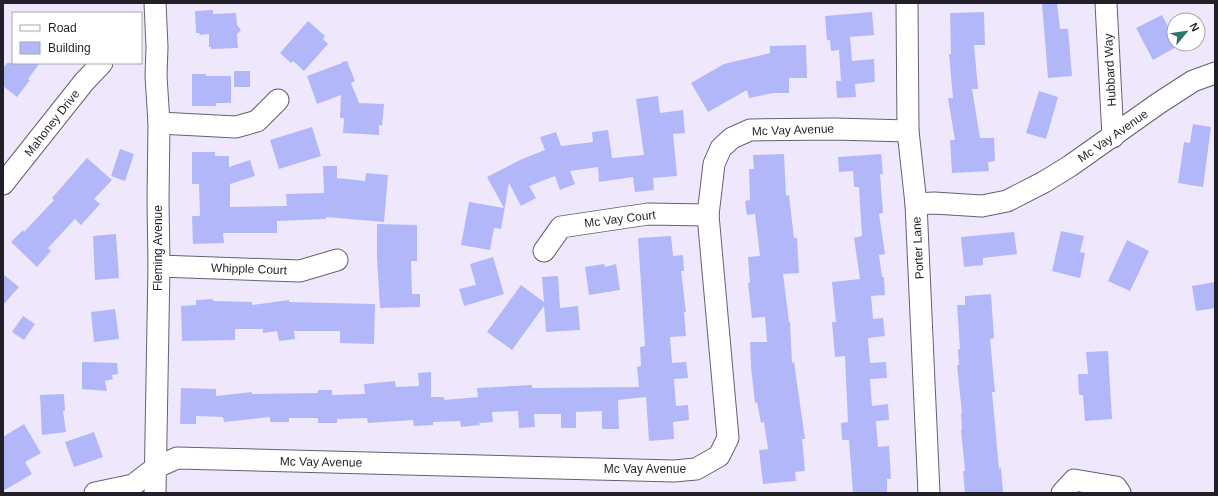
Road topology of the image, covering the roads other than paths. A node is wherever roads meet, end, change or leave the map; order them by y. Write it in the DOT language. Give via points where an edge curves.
graph roads {
  1 [pos="155,3"];
  2 [pos="907,3"];
  3 [pos="1106,3"];
  4 [pos="149,48"];
  5 [pos="101,64"];
  6 [pos="1215,73"];
  7 [pos="278,100"];
  8 [pos="159,123"];
  9 [pos="908,131"];
  10 [pos="1113,137"];
  11 [pos="3,184"];
  12 [pos="916,204"];
  13 [pos="708,215"];
  14 [pos="544,251"];
  15 [pos="336,260"];
  16 [pos="159,266"];
  17 [pos="155,468"];
  18 [pos="95,493"];
  19 [pos="155,493"];
  20 [pos="929,493"];
  21 [pos="1062,493"];
  22 [pos="1120,493"];
  1 -- 4 [label="street, Fleming Avenue"];
  2 -- 9 [label="street, Porter Lane"];
  3 -- 10 [label="street, Hubbard Way"];
  4 -- 8 [label="street, Fleming Avenue" via="156,76"];
  5 -- 11 [label="street, Mahoney Drive"];
  6 -- 10 [label="street, Mc Vay Avenue" via="1193,81"];
  7 -- 8 [label="street" via="257,121 236,127"];
  8 -- 16 [label="street, Fleming Avenue"];
  9 -- 12 [label="street, Porter Lane"];
  9 -- 13 [label="street, Mc Vay Avenue" via="834,128 750,130 732,138 721,148 714,164"];
  10 -- 12 [label="street, Mc Vay Avenue" via="1044,182 1007,200 982,206"];
  12 -- 20 [label="street, Porter Lane"];
  13 -- 14 [label="street, Mc Vay Court" via="648,214 561,227"];
  13 -- 17 [label="street, Mc Vay Avenue" via="728,438 719,456 696,469 674,471 177,458"];
  15 -- 16 [label="street, Whipple Court" via="300,271"];
  16 -- 17 [label="street, Fleming Avenue"];
  17 -- 18 [label="street, Mc Vay Avenue" via="133,485"];
  17 -- 19 [label="street, Fleming Avenue"];
  21 -- 22 [label="street" via="1074,480 1116,488"];
}
